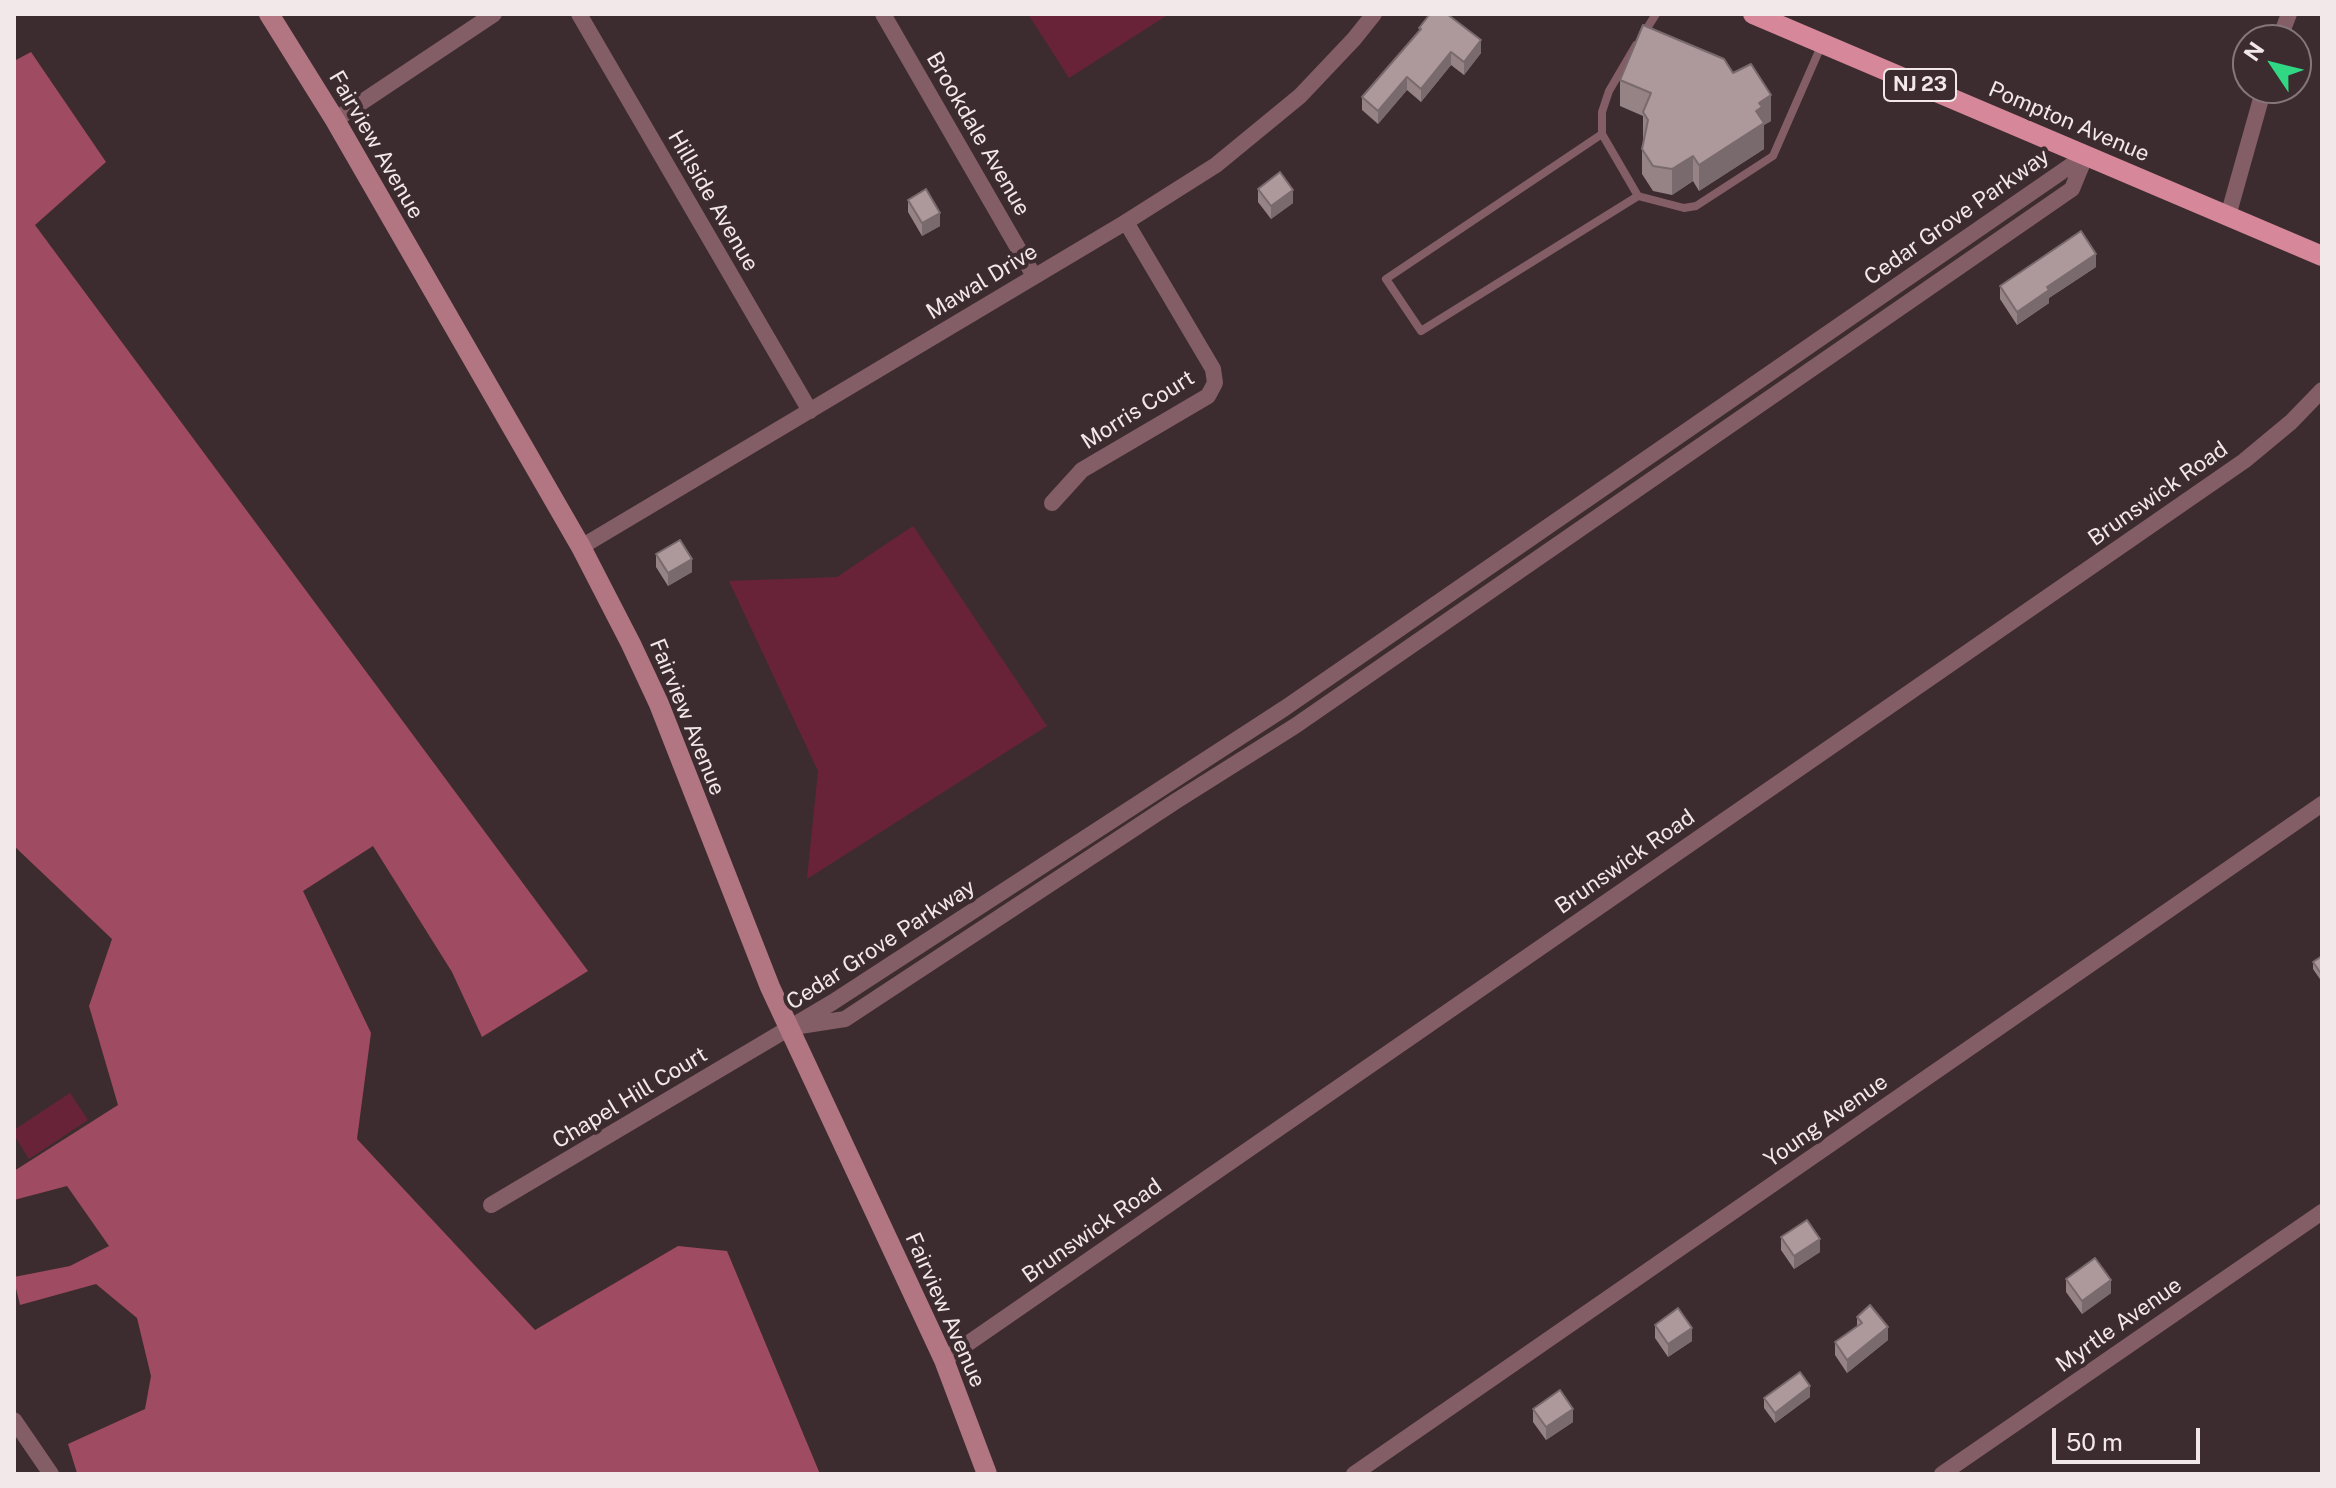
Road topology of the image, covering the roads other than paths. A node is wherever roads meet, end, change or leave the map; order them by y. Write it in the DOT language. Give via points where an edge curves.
graph roads {
  1 [pos="269,14"];
  2 [pos="494,14"];
  3 [pos="579,14"];
  4 [pos="883,14"];
  5 [pos="1374,14"];
  6 [pos="1656,14"];
  7 [pos="1753,14"];
  8 [pos="1822,43"];
  9 [pos="2260,104"];
  10 [pos="335,120"];
  11 [pos="1602,134"];
  12 [pos="2086,155"];
  13 [pos="1638,196"];
  14 [pos="2228,216"];
  15 [pos="1126,222"];
  16 [pos="2322,256"];
  17 [pos="1034,276"];
  18 [pos="1870,304"];
  19 [pos="1881,320"];
  20 [pos="2322,390"];
  21 [pos="810,411"];
  22 [pos="1654,454"];
  23 [pos="1666,469"];
  24 [pos="1052,503"];
  25 [pos="581,547"];
  26 [pos="1450,595"];
  27 [pos="1460,611"];
  28 [pos="1235,741"];
  29 [pos="1245,757"];
  30 [pos="2322,804"];
  31 [pos="1022,879"];
  32 [pos="1032,895"];
  33 [pos="791,1028"];
  34 [pos="491,1205"];
  35 [pos="2322,1212"];
  36 [pos="944,1360"];
  37 [pos="14,1420"];
  38 [pos="51,1474"];
  39 [pos="987,1474"];
  40 [pos="1354,1474"];
  41 [pos="1942,1474"];
  1 -- 10 [label="main road, Fairview Avenue"];
  2 -- 10 [label="street"];
  3 -- 21 [label="street, Hillside Avenue"];
  4 -- 17 [label="street, Brookdale Avenue"];
  5 -- 15 [label="street, Mawal Drive" via="1326,71 1273,120 1216,165"];
  6 -- 11 [label="lane" via="1609,91"];
  7 -- 8 [label="main road, Pompton Avenue / NJ 23"];
  8 -- 12 [label="main road, Pompton Avenue / NJ 23"];
  8 -- 13 [label="lane" via="1773,156 1696,206 1684,208"];
  9 -- 14 [label="street"];
  10 -- 25 [label="main road, Fairview Avenue"];
  11 -- 13 [label="lane"];
  11 -- 13 [label="lane" via="1386,279 1421,331"];
  12 -- 14 [label="main road, Pompton Avenue / NJ 23"];
  12 -- 18 [label="street, Cedar Grove Parkway"];
  12 -- 19 [label="street, Cedar Grove Parkway" via="2072,189"];
  14 -- 16 [label="main road, Pompton Avenue / NJ 23"];
  15 -- 17 [label="street, Mawal Drive"];
  15 -- 24 [label="street, Morris Court" via="1213,369 1215,383 1208,396 1082,470"];
  17 -- 21 [label="street, Mawal Drive"];
  18 -- 19 [label="street, Cedar Grove Parkway"];
  18 -- 22 [label="street, Cedar Grove Parkway"];
  19 -- 23 [label="street, Cedar Grove Parkway"];
  20 -- 36 [label="street, Brunswick Road" via="2231,470"];
  21 -- 25 [label="street, Mawal Drive"];
  22 -- 23 [label="street"];
  22 -- 26 [label="street, Cedar Grove Parkway"];
  23 -- 27 [label="street, Cedar Grove Parkway"];
  25 -- 33 [label="main road, Fairview Avenue" via="659,704 733,897"];
  26 -- 27 [label="street"];
  26 -- 28 [label="street, Cedar Grove Parkway"];
  27 -- 29 [label="street, Cedar Grove Parkway"];
  28 -- 29 [label="street"];
  28 -- 31 [label="street, Cedar Grove Parkway"];
  29 -- 32 [label="street, Cedar Grove Parkway"];
  30 -- 40 [label="street, Young Avenue"];
  31 -- 32 [label="street"];
  31 -- 33 [label="street, Cedar Grove Parkway"];
  32 -- 33 [label="street, Cedar Grove Parkway" via="845,1019"];
  33 -- 34 [label="street, Chapel Hill Court"];
  33 -- 36 [label="main road, Fairview Avenue"];
  35 -- 41 [label="street, Myrtle Avenue"];
  36 -- 39 [label="main road, Fairview Avenue"];
  37 -- 38 [label="street"];
}
